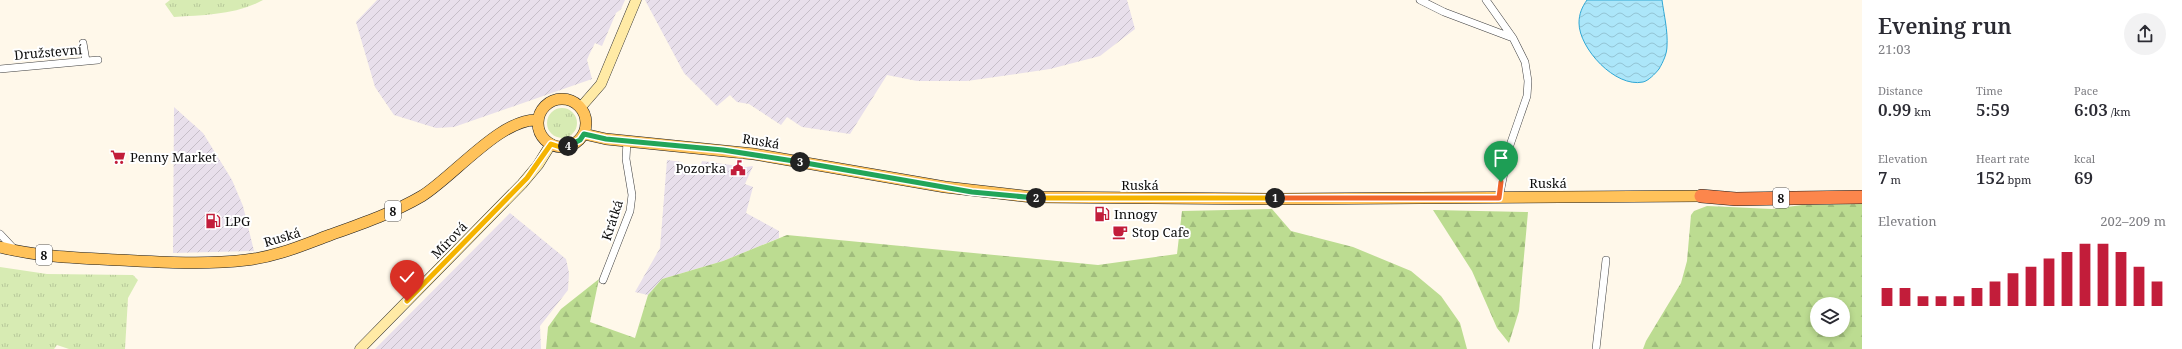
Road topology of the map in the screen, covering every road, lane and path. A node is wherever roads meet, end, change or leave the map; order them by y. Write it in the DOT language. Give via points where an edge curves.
graph roads {
  1 [pos="636,0"];
  2 [pos="1420,0"];
  3 [pos="1486,0"];
  4 [pos="1513,38"];
  5 [pos="82,43"];
  6 [pos="98,60"];
  7 [pos="86,61"];
  8 [pos="0,68"];
  9 [pos="581,107"];
  10 [pos="538,120"];
  11 [pos="584,134"];
  12 [pos="626,141"];
  13 [pos="551,144"];
  14 [pos="1862,192"];
  15 [pos="1701,196"];
  16 [pos="1499,198"];
  17 [pos="1862,198"];
  18 [pos="0,234"];
  19 [pos="0,247"];
  20 [pos="16,251"];
  21 [pos="1606,260"];
  22 [pos="603,280"];
  23 [pos="360,349"];
  24 [pos="1596,349"];
  1 -- 9 [label="street" via="601,84"];
  2 -- 4 [label="street" via="1444,12"];
  3 -- 4 [label="street"];
  4 -- 16 [label="street" via="1525,62 1527,96 1509,148"];
  5 -- 7 [label="street"];
  6 -- 7 [label="street, Družstevní"];
  7 -- 8 [label="street, Družstevní"];
  9 -- 10 [label="main road" via="572,101 559,99 545,106"];
  9 -- 11 [label="main road" via="586,120"];
  10 -- 13 [label="main road" via="540,133"];
  10 -- 20 [label="main road, Ruská / 8" via="520,122 499,134 445,180 403,206 273,255 247,260 199,262 60,257"];
  11 -- 12 [label="main road, Ruská / 8" via="594,138"];
  11 -- 13 [label="main road" via="580,140 568,147"];
  12 -- 16 [label="main road, Ruská / 8" via="754,154 909,182 1012,196 1123,199"];
  12 -- 22 [label="street, Krátká" via="632,195 630,211"];
  13 -- 23 [label="street, Mírová" via="522,184"];
  14 -- 15 [label="highway, 8"];
  15 -- 16 [label="main road, Ruská / 8"];
  15 -- 17 [label="highway, 8" via="1736,199"];
  18 -- 20 [label="street"];
  19 -- 20 [label="main road, Ruská / 8"];
  21 -- 24 [label="street"];
}
